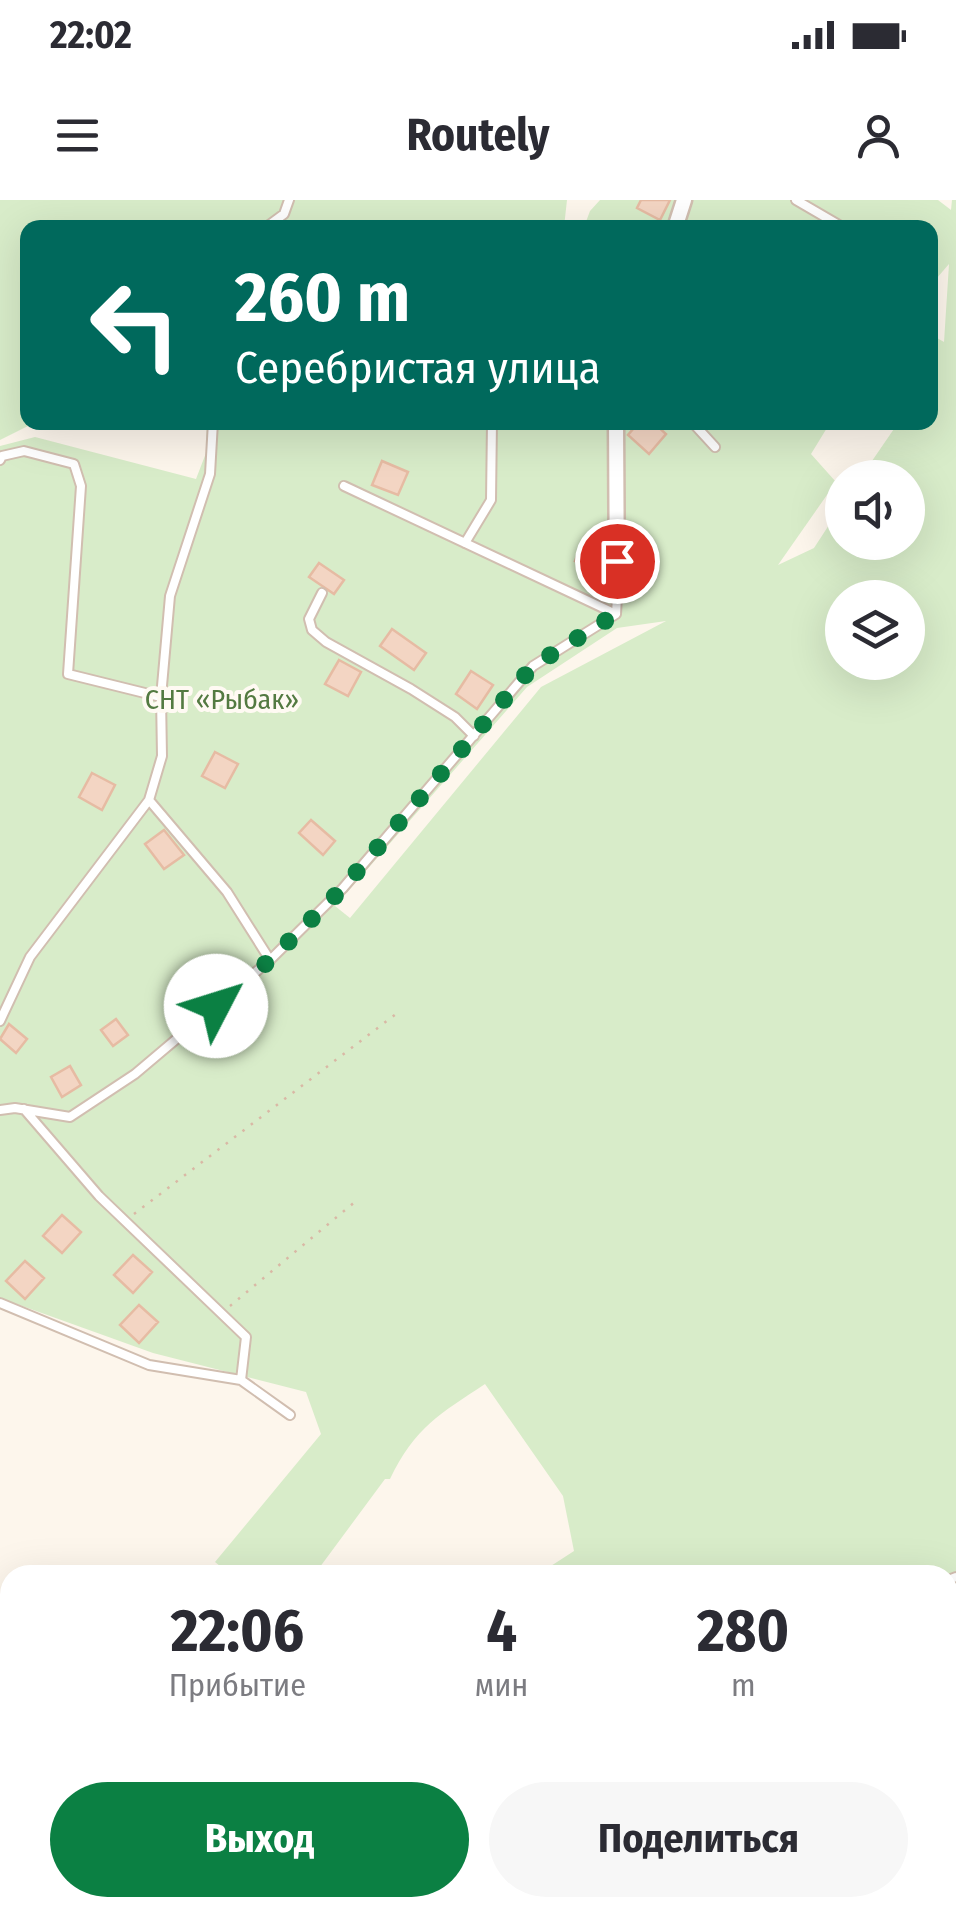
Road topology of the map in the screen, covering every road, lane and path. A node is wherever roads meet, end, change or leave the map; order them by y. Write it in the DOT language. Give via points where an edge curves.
graph roads {
  1 [pos="796,200"];
  2 [pos="830,220"];
  3 [pos="213,430"];
  4 [pos="492,430"];
  5 [pos="616,430"];
  6 [pos="700,430"];
  7 [pos="716,447"];
  8 [pos="0,460"];
  9 [pos="344,486"];
  10 [pos="465,543"];
  11 [pos="322,592"];
  12 [pos="618,596"];
  13 [pos="616,614"];
  14 [pos="162,698"];
  15 [pos="474,736"];
  16 [pos="149,800"];
  17 [pos="270,960"];
  18 [pos="396,1014"];
  19 [pos="0,1021"];
  20 [pos="0,1110"];
  21 [pos="24,1110"];
  22 [pos="356,1202"];
  23 [pos="124,1221"];
  24 [pos="0,1303"];
  25 [pos="221,1313"];
  26 [pos="241,1380"];
  27 [pos="290,1415"];
  1 -- 2 [label="lane"];
  3 -- 14 [label="lane" via="210,474 170,596"];
  4 -- 10 [label="lane" via="490,500"];
  5 -- 12 [label="street"];
  6 -- 7 [label="lane"];
  8 -- 14 [label="lane" via="24,450 74,464 81,486 68,674"];
  9 -- 10 [label="lane"];
  10 -- 13 [label="lane"];
  11 -- 15 [label="lane" via="309,619 312,630"];
  12 -- 13 [label="lane"];
  13 -- 15 [label="lane" via="533,666"];
  14 -- 16 [label="lane" via="162,756"];
  15 -- 17 [label="lane" via="343,888"];
  16 -- 17 [label="lane" via="227,892"];
  16 -- 19 [label="lane" via="30,957"];
  17 -- 21 [label="lane" via="135,1074 70,1117"];
  18 -- 23 [label="path"];
  20 -- 21 [label="lane"];
  21 -- 23 [label="lane"];
  22 -- 25 [label="path"];
  23 -- 25 [label="lane"];
  24 -- 26 [label="lane" via="149,1365"];
  25 -- 26 [label="lane" via="246,1337"];
  26 -- 27 [label="lane"];
}
